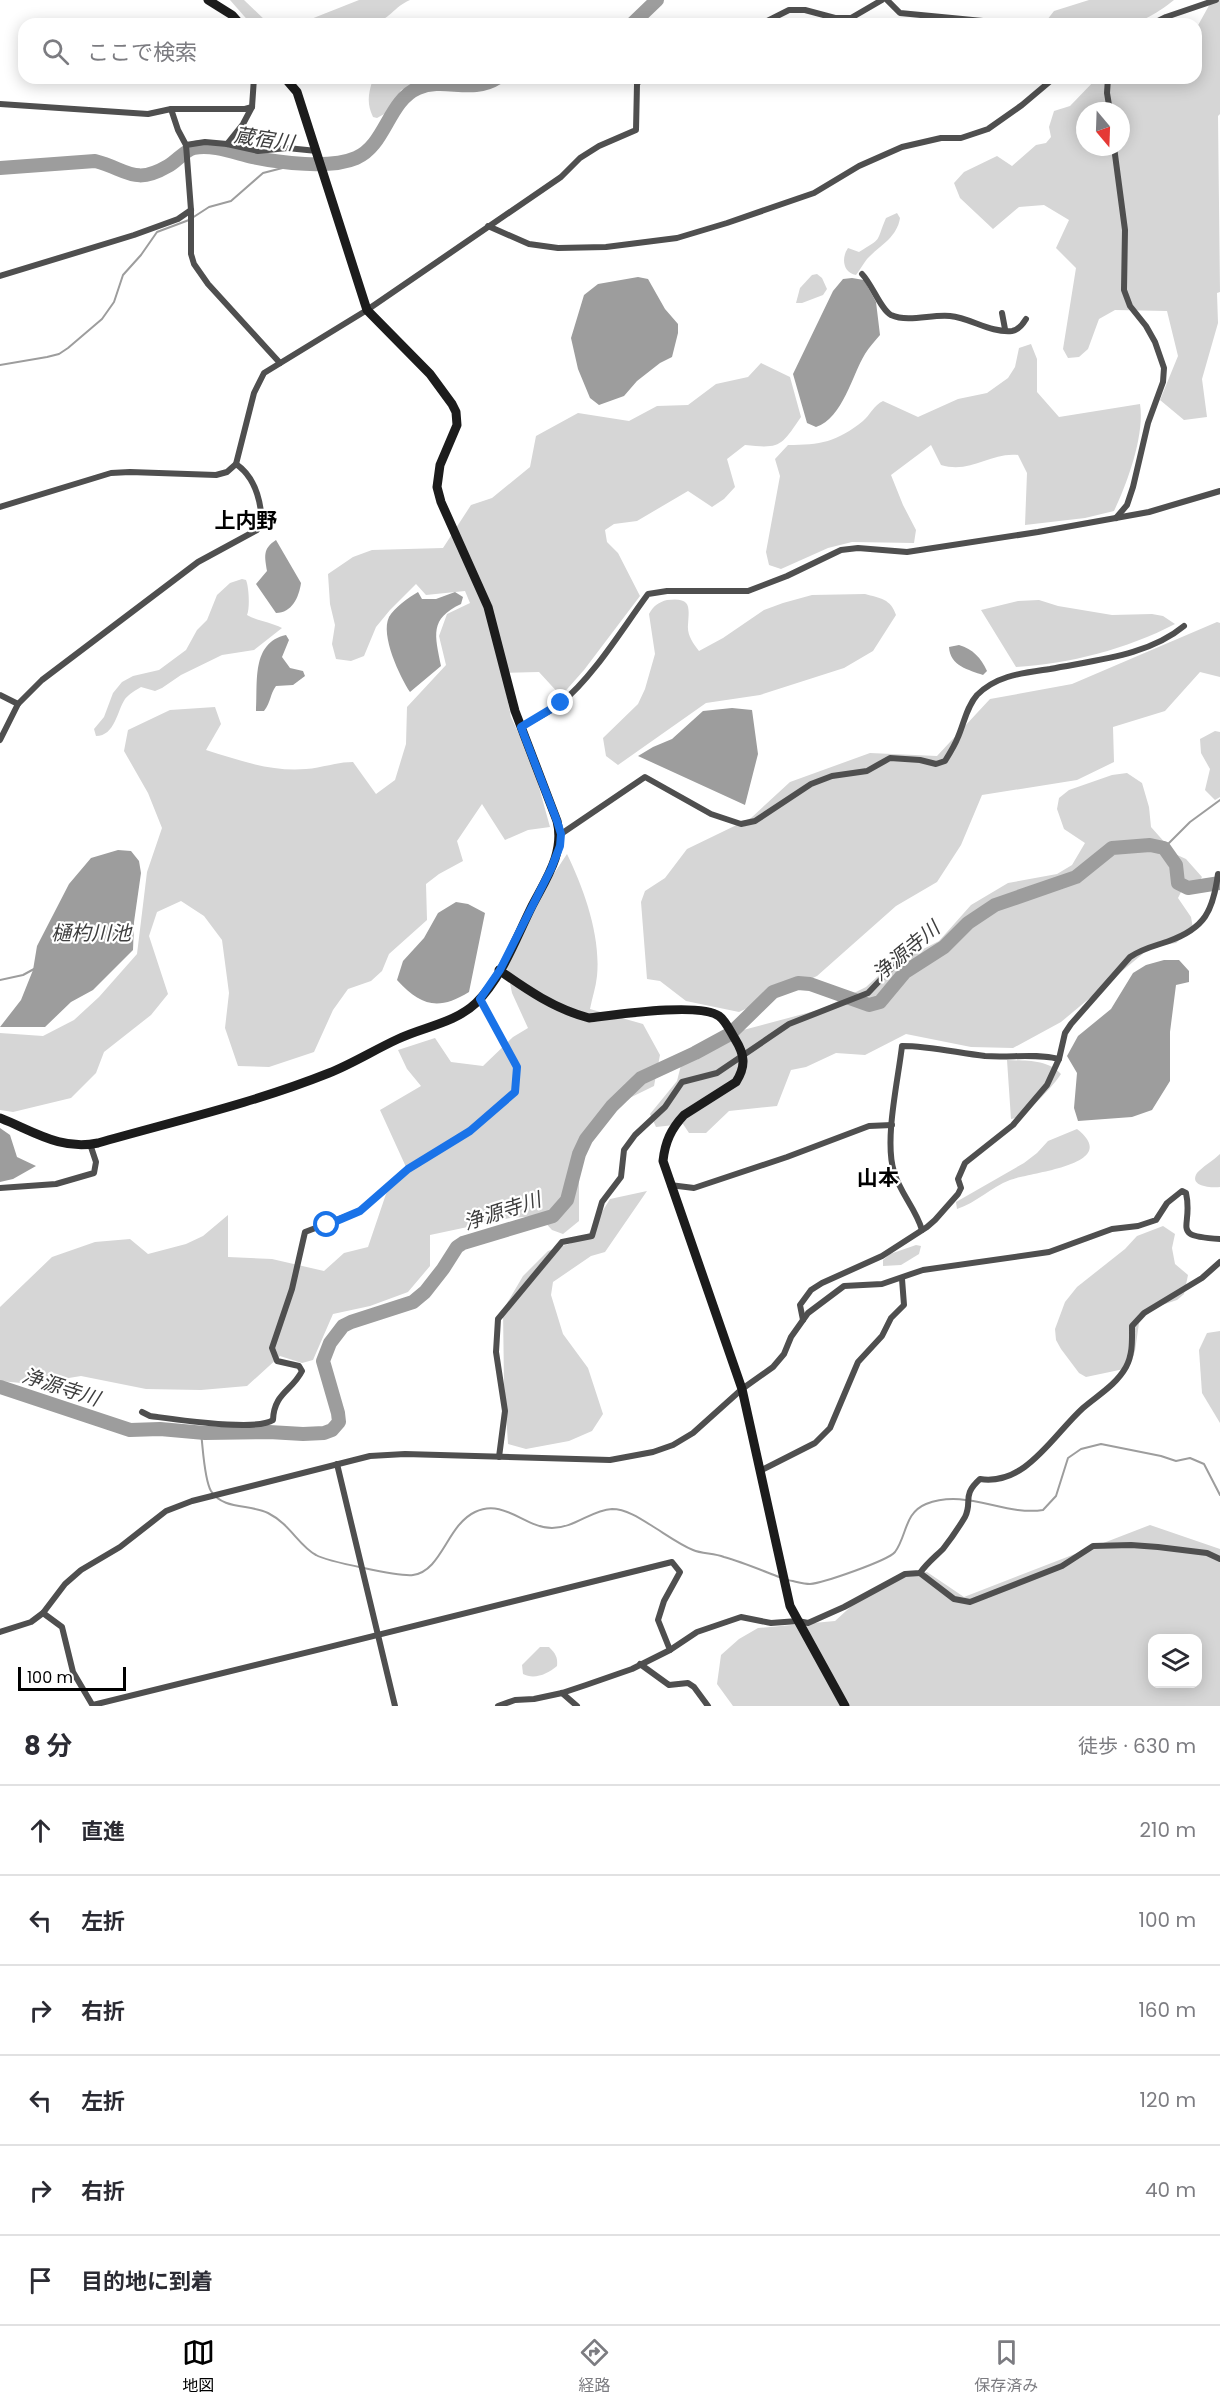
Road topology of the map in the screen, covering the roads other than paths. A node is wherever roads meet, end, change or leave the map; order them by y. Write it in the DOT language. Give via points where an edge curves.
graph roads {
  1 [pos="882,0"];
  2 [pos="887,0"];
  3 [pos="1216,0"];
  4 [pos="214,1"];
  5 [pos="233,18"];
  6 [pos="773,18"];
  7 [pos="835,18"];
  8 [pos="835,18"];
  9 [pos="851,18"];
  10 [pos="851,18"];
  11 [pos="952,18"];
  12 [pos="1162,18"];
  13 [pos="254,84"];
  14 [pos="290,84"];
  15 [pos="637,84"];
  16 [pos="1047,84"];
  17 [pos="1108,84"];
  18 [pos="1108,102"];
  19 [pos="0,104"];
  20 [pos="252,107"];
  21 [pos="171,109"];
  22 [pos="227,144"];
  23 [pos="186,145"];
  24 [pos="317,151"];
  25 [pos="1115,156"];
  26 [pos="191,210"];
  27 [pos="488,226"];
  28 [pos="862,274"];
  29 [pos="0,276"];
  30 [pos="367,310"];
  31 [pos="1002,313"];
  32 [pos="1026,319"];
  33 [pos="1005,329"];
  34 [pos="280,363"];
  35 [pos="236,464"];
  36 [pos="1220,491"];
  37 [pos="0,507"];
  38 [pos="1116,518"];
  39 [pos="1184,626"];
  40 [pos="0,695"];
  41 [pos="18,704"];
  42 [pos="521,727"];
  43 [pos="0,740"];
  44 [pos="561,834"];
  45 [pos="1218,874"];
  46 [pos="1218,892"];
  47 [pos="910,954"];
  48 [pos="500,970"];
  49 [pos="480,999"];
  50 [pos="742,1051"];
  51 [pos="1059,1059"];
  52 [pos="0,1118"];
  53 [pos="892,1125"];
  54 [pos="90,1144"];
  55 [pos="670,1185"];
  56 [pos="0,1188"];
  57 [pos="922,1230"];
  58 [pos="1220,1239"];
  59 [pos="1220,1262"];
  60 [pos="902,1279"];
  61 [pos="803,1320"];
  62 [pos="742,1389"];
  63 [pos="142,1412"];
  64 [pos="499,1457"];
  65 [pos="337,1464"];
  66 [pos="760,1471"];
  67 [pos="1220,1559"];
  68 [pos="920,1573"];
  69 [pos="43,1613"];
  70 [pos="798,1621"];
  71 [pos="0,1632"];
  72 [pos="379,1636"];
  73 [pos="670,1650"];
  74 [pos="640,1665"];
  75 [pos="562,1693"];
  76 [pos="93,1706"];
  77 [pos="395,1706"];
  78 [pos="498,1706"];
  79 [pos="577,1706"];
  80 [pos="708,1706"];
  81 [pos="845,1706"];
  1 -- 9 [label="street"];
  2 -- 11 [label="street" via="900,13"];
  3 -- 12 [label="street"];
  4 -- 5 [label="street"];
  6 -- 8 [label="street" via="789,10 805,10"];
  7 -- 10 [label="street"];
  13 -- 20 [label="street"];
  14 -- 24 [label="street" via="297,92"];
  15 -- 27 [label="street" via="636,130 590,152 561,177"];
  16 -- 27 [label="street" via="988,129 961,138 941,138 902,147 859,166 814,193 677,238 606,247 558,248 529,244"];
  17 -- 18 [label="street"];
  19 -- 21 [label="street" via="148,114"];
  20 -- 21 [label="street"];
  20 -- 22 [label="street"];
  21 -- 23 [label="street"];
  22 -- 23 [label="street"];
  22 -- 24 [label="street" via="258,151"];
  23 -- 26 [label="street"];
  24 -- 30 [label="street"];
  25 -- 38 [label="street" via="1125,230 1124,290 1130,306 1155,342 1164,368 1133,487 1127,505"];
  26 -- 29 [label="street" via="178,219 134,235"];
  26 -- 34 [label="street" via="191,254 198,272"];
  27 -- 30 [label="street"];
  28 -- 33 [label="street" via="886,312 892,315 950,316 986,328"];
  30 -- 34 [label="street"];
  30 -- 42 [label="street" via="430,374 456,412 457,425 440,465 437,487 448,520 489,607"];
  31 -- 33 [label="street"];
  32 -- 33 [label="street" via="1017,329"];
  34 -- 35 [label="street" via="258,382"];
  35 -- 37 [label="street" via="216,476 111,473"];
  35 -- 41 [label="street" via="252,480 262,523 258,530 198,562 42,680"];
  36 -- 38 [label="street"];
  38 -- 42 [label="street" via="907,552 841,550 748,591 648,594 575,689 561,703"];
  39 -- 44 [label="street" via="1163,642 1111,657 1012,674 991,684 976,696 967,711 945,761 936,764 890,758 867,771 832,776 811,784 755,821 741,824 711,814 645,777"];
  40 -- 41 [label="street"];
  41 -- 43 [label="street"];
  42 -- 44 [label="street"];
  44 -- 48 [label="street" via="551,869"];
  45 -- 46 [label="street"];
  46 -- 51 [label="street" via="1196,928 1131,957 1065,1033"];
  47 -- 50 [label="street" via="903,956 868,993 789,1024"];
  48 -- 49 [label="street"];
  48 -- 50 [label="street" via="541,998 589,1018 695,1010 714,1014 726,1024"];
  49 -- 54 [label="street" via="456,1017 400,1038 330,1073"];
  49 -- 63 [label="street" via="517,1067 515,1092 470,1131 408,1169 360,1211 305,1232 292,1289 272,1348 277,1361 299,1366 302,1371 280,1396 273,1420 217,1424"];
  50 -- 55 [label="street" via="741,1074 736,1082 684,1114 668,1135 663,1161"];
  50 -- 64 [label="street" via="717,1073 682,1082 665,1107 624,1150 621,1177 602,1202 592,1236 562,1242 498,1319 496,1352 505,1411"];
  51 -- 53 [label="street" via="1039,1054 995,1057 902,1046"];
  51 -- 57 [label="street" via="1047,1085 1012,1125 965,1163 958,1179 958,1194"];
  52 -- 54 [label="street" via="54,1142"];
  53 -- 55 [label="street" via="869,1126 694,1188"];
  53 -- 57 [label="street" via="890,1158 894,1173"];
  54 -- 56 [label="street" via="96,1162 94,1173 86,1177 56,1184"];
  55 -- 62 [label="street"];
  57 -- 61 [label="street" via="882,1256 812,1290 800,1305"];
  58 -- 60 [label="street" via="1193,1237 1188,1233 1188,1200 1182,1191 1167,1203 1156,1220 1137,1226 1112,1229 1049,1252 931,1269"];
  59 -- 68 [label="street" via="1202,1278 1144,1312 1132,1326 1131,1356 1118,1379 1081,1410 1042,1453 1009,1477 980,1479 971,1487 964,1518"];
  60 -- 61 [label="street" via="872,1286 844,1286"];
  60 -- 66 [label="street" via="904,1305 858,1362 830,1428 815,1443"];
  61 -- 62 [label="street" via="773,1367"];
  62 -- 64 [label="street" via="693,1433 653,1452 610,1460"];
  62 -- 66 [label="street"];
  64 -- 65 [label="street" via="405,1454 370,1456"];
  65 -- 69 [label="street" via="166,1510 120,1547 81,1570"];
  65 -- 72 [label="street"];
  66 -- 70 [label="street" via="790,1606"];
  67 -- 68 [label="street" via="1207,1553 1158,1547 1093,1546 1062,1566 970,1602 954,1599"];
  68 -- 70 [label="street" via="905,1574 808,1623"];
  69 -- 71 [label="street" via="31,1622"];
  69 -- 76 [label="street" via="62,1627 73,1672"];
  70 -- 73 [label="street" via="771,1623 741,1617 697,1632"];
  70 -- 81 [label="street"];
  72 -- 73 [label="street" via="672,1562 680,1572 658,1620"];
  72 -- 76 [label="street"];
  72 -- 77 [label="street"];
  73 -- 74 [label="street"];
  74 -- 75 [label="street"];
  74 -- 80 [label="street" via="669,1685 688,1683"];
  75 -- 78 [label="street"];
  75 -- 79 [label="street"];
}
